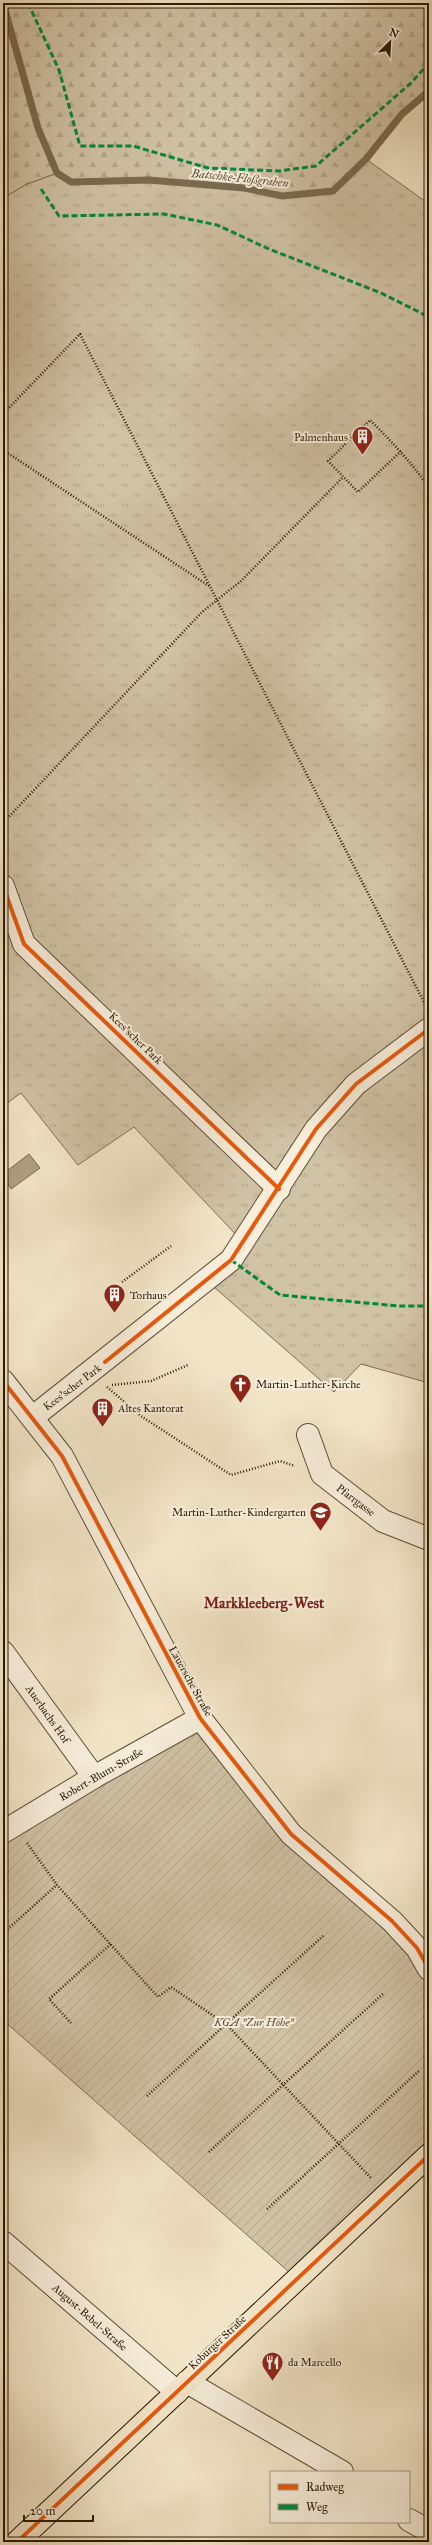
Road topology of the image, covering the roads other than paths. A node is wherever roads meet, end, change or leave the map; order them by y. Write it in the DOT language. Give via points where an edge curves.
graph roads {
  1 [pos="3,886"];
  2 [pos="429,1029"];
  3 [pos="279,1189"];
  4 [pos="4,1386"];
  5 [pos="33,1417"];
  6 [pos="308,1435"];
  7 [pos="429,1539"];
  8 [pos="3,1652"];
  9 [pos="200,1718"];
  10 [pos="94,1777"];
  11 [pos="9,1828"];
  12 [pos="429,1969"];
  13 [pos="429,2155"];
  14 [pos="3,2242"];
  15 [pos="182,2387"];
  16 [pos="340,2471"];
  17 [pos="410,2521"];
  18 [pos="429,2531"];
  19 [pos="17,2542"];
  1 -- 3 [label="street, Kees'scher Park" via="24,944"];
  2 -- 3 [label="street, Kees'scher Park" via="356,1084 316,1129"];
  3 -- 5 [label="street, Kees'scher Park" via="231,1260"];
  4 -- 5 [label="street, Lauersche Straße"];
  5 -- 9 [label="street, Lauersche Straße" via="62,1456"];
  6 -- 7 [label="street, Pfarrgasse" via="322,1474 383,1520"];
  8 -- 10 [label="street, Auerbachs Hof"];
  9 -- 10 [label="street, Robert-Blum-Straße"];
  9 -- 12 [label="street, Lauersche Straße" via="291,1834 392,1921 417,1948"];
  10 -- 11 [label="street, Robert-Blum-Straße"];
  13 -- 15 [label="main road, Koburger Straße"];
  14 -- 15 [label="street, August-Bebel-Straße"];
  15 -- 16 [label="street, August-Bebel-Straße"];
  15 -- 19 [label="main road, Koburger Straße"];
  17 -- 18 [label="street"];
}
